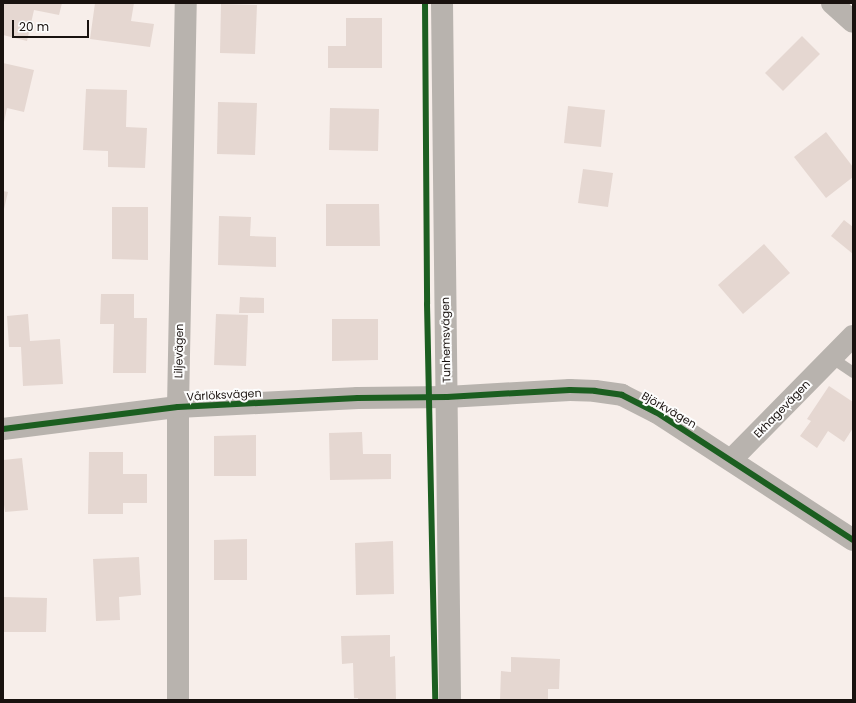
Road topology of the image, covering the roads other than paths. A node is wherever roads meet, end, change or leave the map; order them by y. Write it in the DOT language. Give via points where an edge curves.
graph roads {
  1 [pos="186,3"];
  2 [pos="442,3"];
  3 [pos="832,3"];
  4 [pos="853,22"];
  5 [pos="853,336"];
  6 [pos="832,358"];
  7 [pos="853,372"];
  8 [pos="447,397"];
  9 [pos="178,407"];
  10 [pos="3,429"];
  11 [pos="732,460"];
  12 [pos="853,540"];
  13 [pos="178,700"];
  14 [pos="450,700"];
  1 -- 9 [label="street, Liljevägen"];
  2 -- 8 [label="street, Tunhemsvägen"];
  3 -- 4 [label="street"];
  5 -- 6 [label="street, Ekhagevägen"];
  6 -- 7 [label="lane"];
  6 -- 11 [label="street, Ekhagevägen"];
  8 -- 9 [label="street, Vårlöksvägen" via="358,398"];
  8 -- 11 [label="street, Björkvägen" via="570,390 622,395 656,412"];
  8 -- 14 [label="street, Tunhemsvägen"];
  9 -- 10 [label="street, Vårlöksvägen"];
  9 -- 13 [label="street, Liljevägen"];
  11 -- 12 [label="street, Björkvägen"];
}
